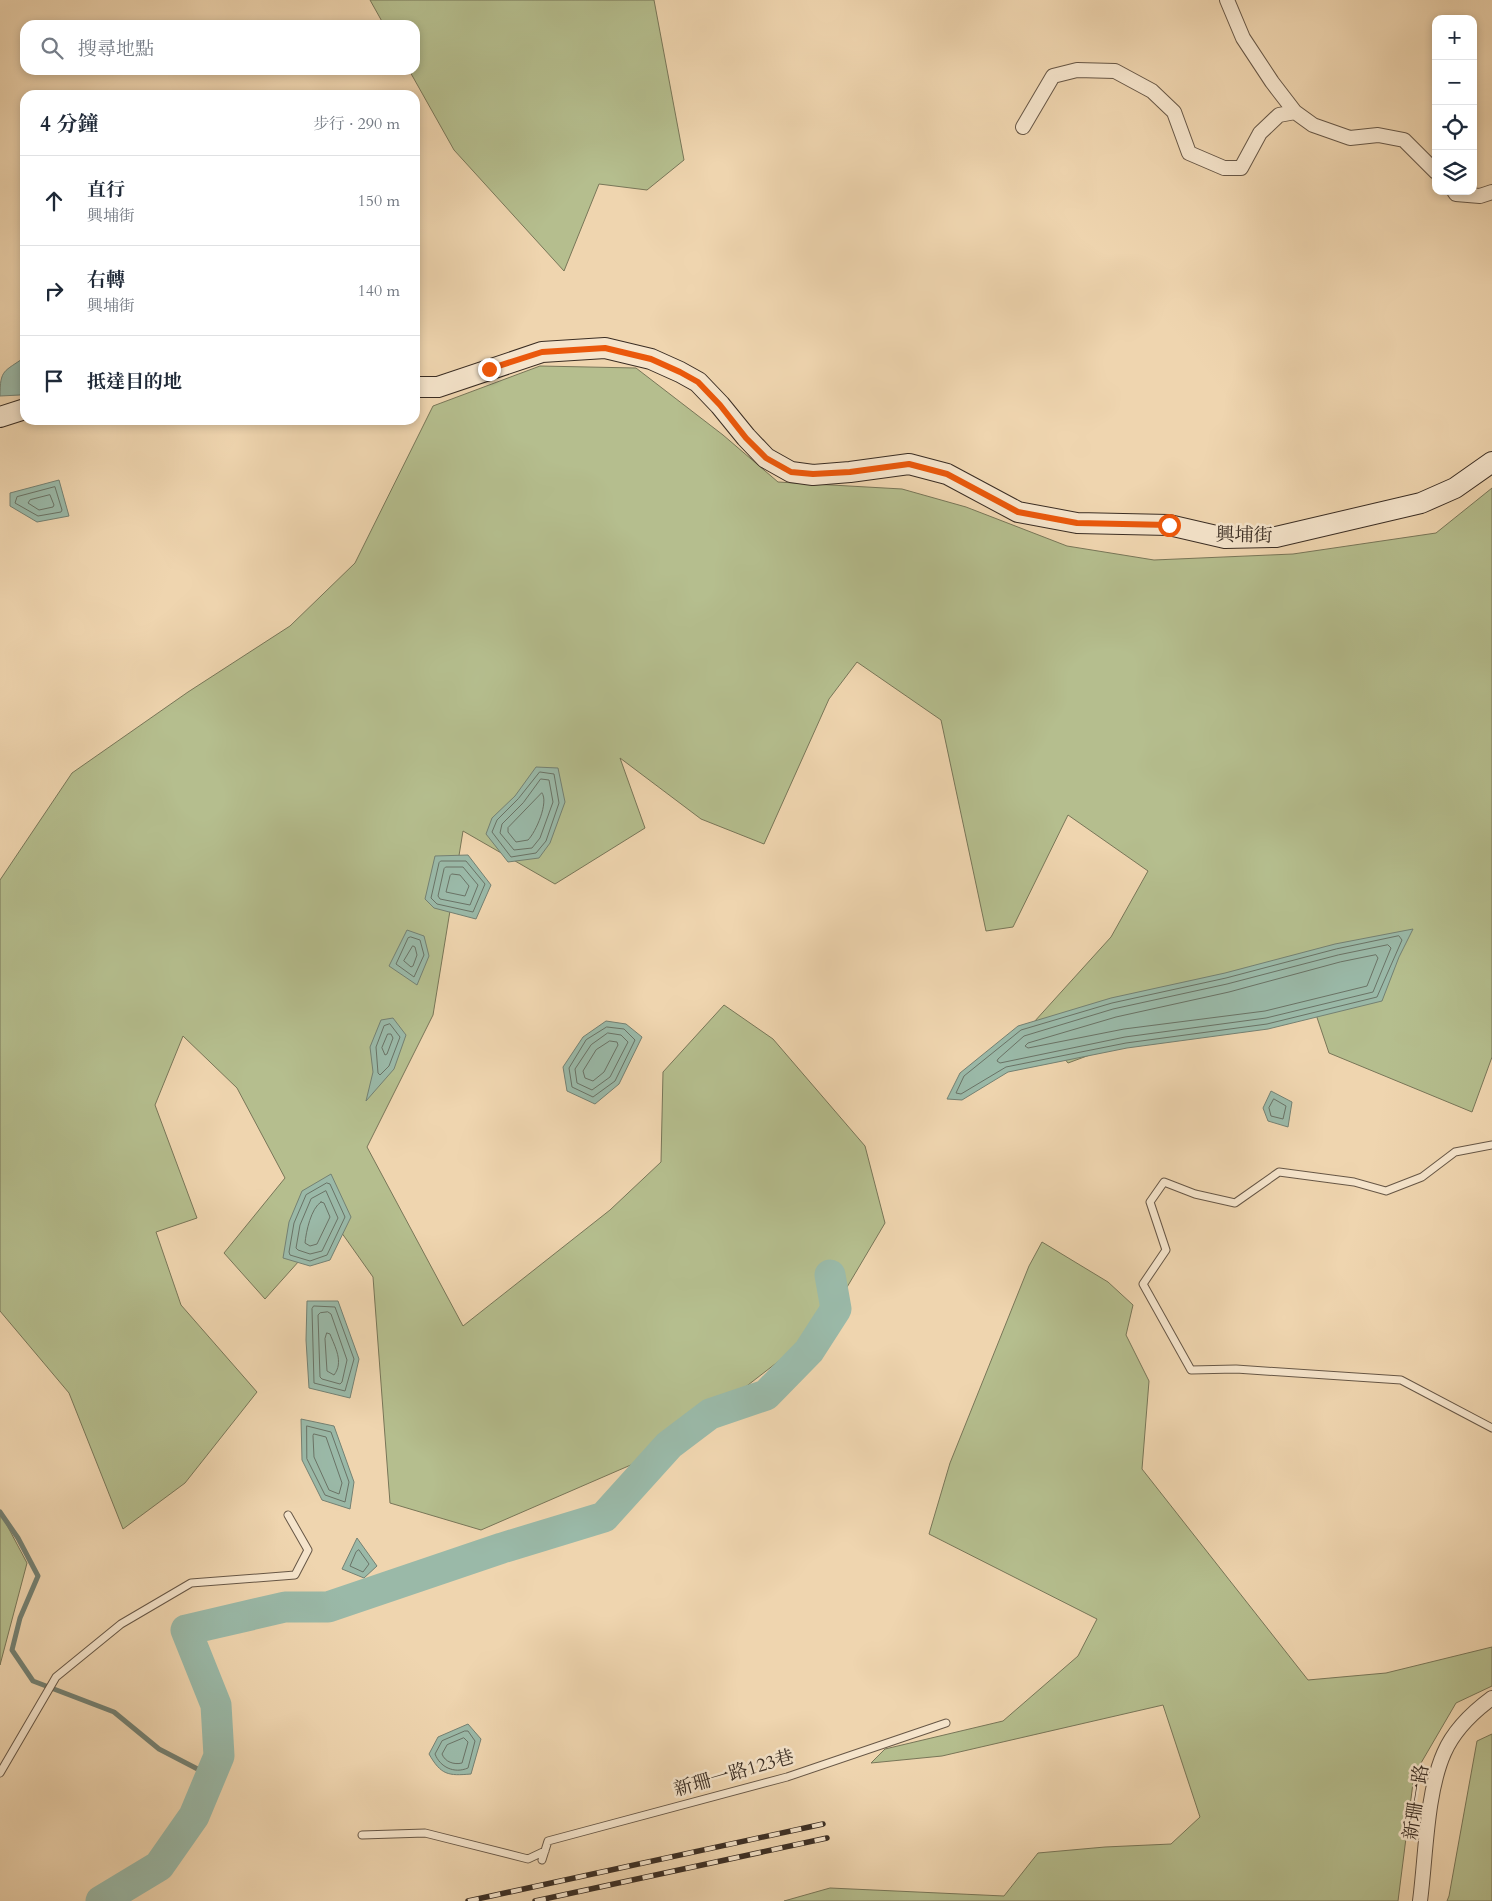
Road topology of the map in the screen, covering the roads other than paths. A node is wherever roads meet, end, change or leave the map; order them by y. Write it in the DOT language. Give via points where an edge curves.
graph roads {
  1 [pos="1227,0"];
  2 [pos="1295,112"];
  3 [pos="1023,127"];
  4 [pos="1432,168"];
  5 [pos="1492,192"];
  6 [pos="1468,195"];
  7 [pos="420,387"];
  8 [pos="20,411"];
  9 [pos="0,417"];
  10 [pos="1492,462"];
  11 [pos="1492,1145"];
  12 [pos="1492,1428"];
  13 [pos="288,1515"];
  14 [pos="1492,1698"];
  15 [pos="946,1723"];
  16 [pos="0,1774"];
  17 [pos="362,1835"];
  18 [pos="545,1851"];
  19 [pos="542,1860"];
  20 [pos="1420,1901"];
  1 -- 2 [label="street" via="1243,38"];
  2 -- 3 [label="street" via="1278,114 1260,133 1241,168 1224,168 1189,153 1174,112 1152,91 1115,71 1077,70 1053,76"];
  2 -- 4 [label="street" via="1314,125 1350,138 1378,135 1404,140"];
  5 -- 6 [label="street"];
  7 -- 10 [label="street, 興埔街" via="438,387 542,352 605,348 651,359 698,382 766,458 791,472 850,472 909,464 947,474 1018,512 1077,523 1169,525 1225,538 1276,537 1421,503 1455,488"];
  8 -- 9 [label="street"];
  11 -- 12 [label="lane" via="1455,1152 1422,1177 1386,1191 1354,1182 1278,1172 1235,1203 1195,1194 1164,1182 1150,1202 1166,1250 1143,1284 1191,1370 1236,1369 1401,1380"];
  13 -- 16 [label="lane" via="308,1550 295,1575 191,1583 121,1624 56,1677"];
  14 -- 20 [label="street, 新珊一路" via="1476,1710 1444,1751 1431,1802"];
  15 -- 18 [label="lane, 新珊一路123巷" via="787,1777 548,1841"];
  17 -- 18 [label="lane" via="425,1833 528,1859"];
  18 -- 19 [label="lane"];
}
